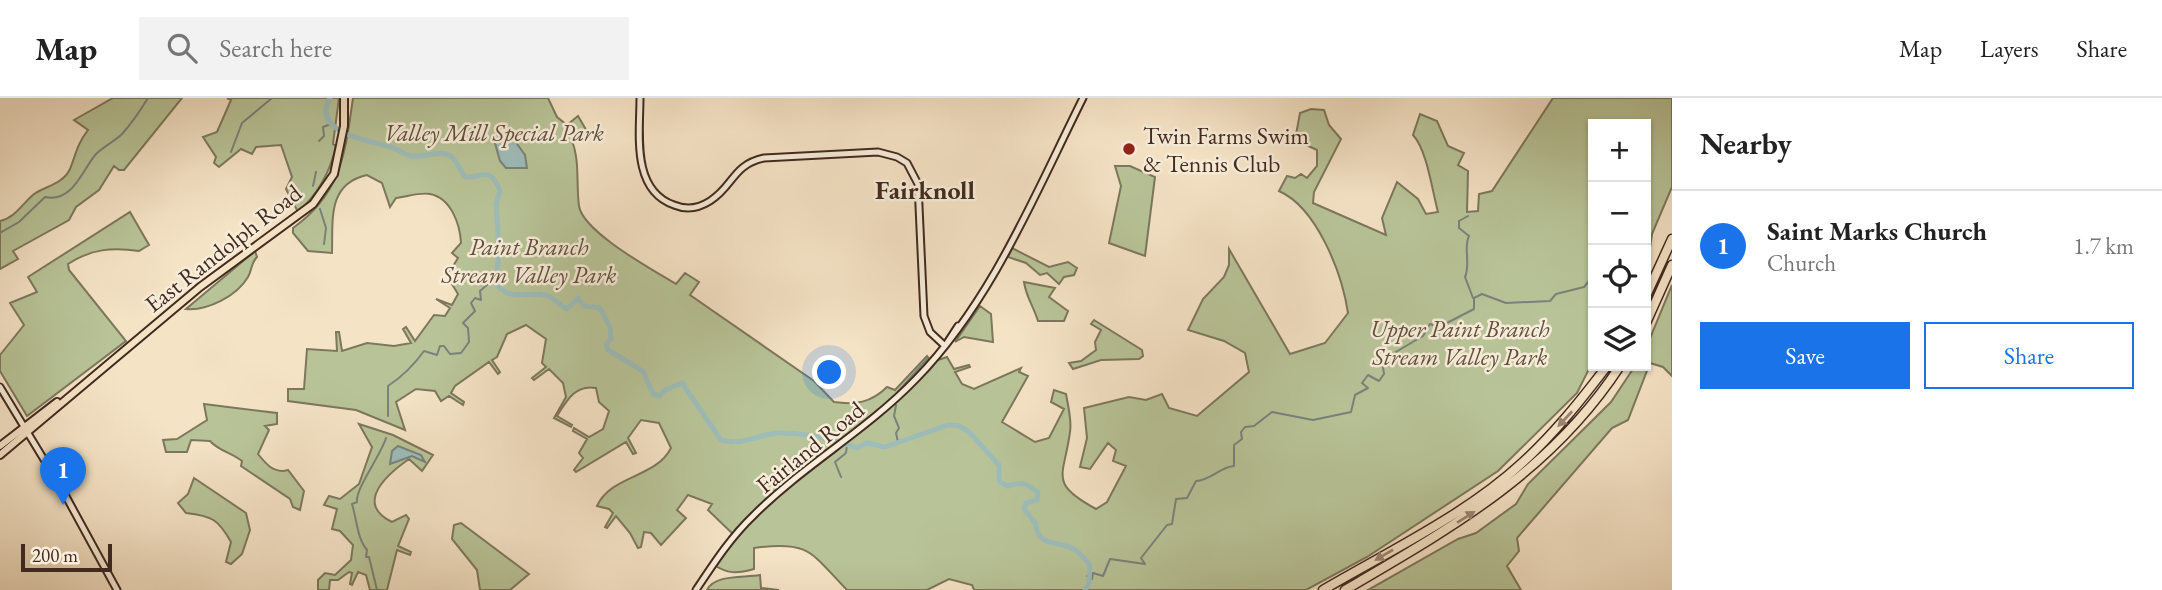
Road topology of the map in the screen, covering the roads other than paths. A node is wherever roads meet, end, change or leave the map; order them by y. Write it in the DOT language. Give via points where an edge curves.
graph roads {
  1 [pos="347,98"];
  2 [pos="640,98"];
  3 [pos="1083,98"];
  4 [pos="1671,242"];
  5 [pos="1672,265"];
  6 [pos="1651,285"];
  7 [pos="1651,312"];
  8 [pos="945,346"];
  9 [pos="1603,371"];
  10 [pos="1616,371"];
  11 [pos="0,387"];
  12 [pos="26,428"];
  13 [pos="0,446"];
  14 [pos="0,455"];
  15 [pos="117,590"];
  16 [pos="698,590"];
  17 [pos="1323,590"];
  18 [pos="1345,590"];
  1 -- 12 [label="main road, East Randolph Road" via="334,174 313,204 210,279"];
  2 -- 8 [label="main road" via="643,172 655,192 676,206 692,208 709,202 736,171 764,158 878,152 902,160 918,184 923,316 930,332"];
  3 -- 8 [label="main road, Fairland Road" via="1005,252"];
  4 -- 6 [label="highway"];
  5 -- 7 [label="highway"];
  8 -- 16 [label="main road, Fairland Road" via="901,394 756,513 727,543"];
  9 -- 17 [label="highway, one-way" via="1573,411 1521,465 1484,493"];
  18 -- 10 [label="highway, one-way" via="1490,502 1523,476 1581,418"];
  11 -- 12 [label="main road"];
  12 -- 13 [label="main road, East Randolph Road"];
  12 -- 14 [label="main road, East Randolph Road"];
  12 -- 15 [label="main road"];
}
